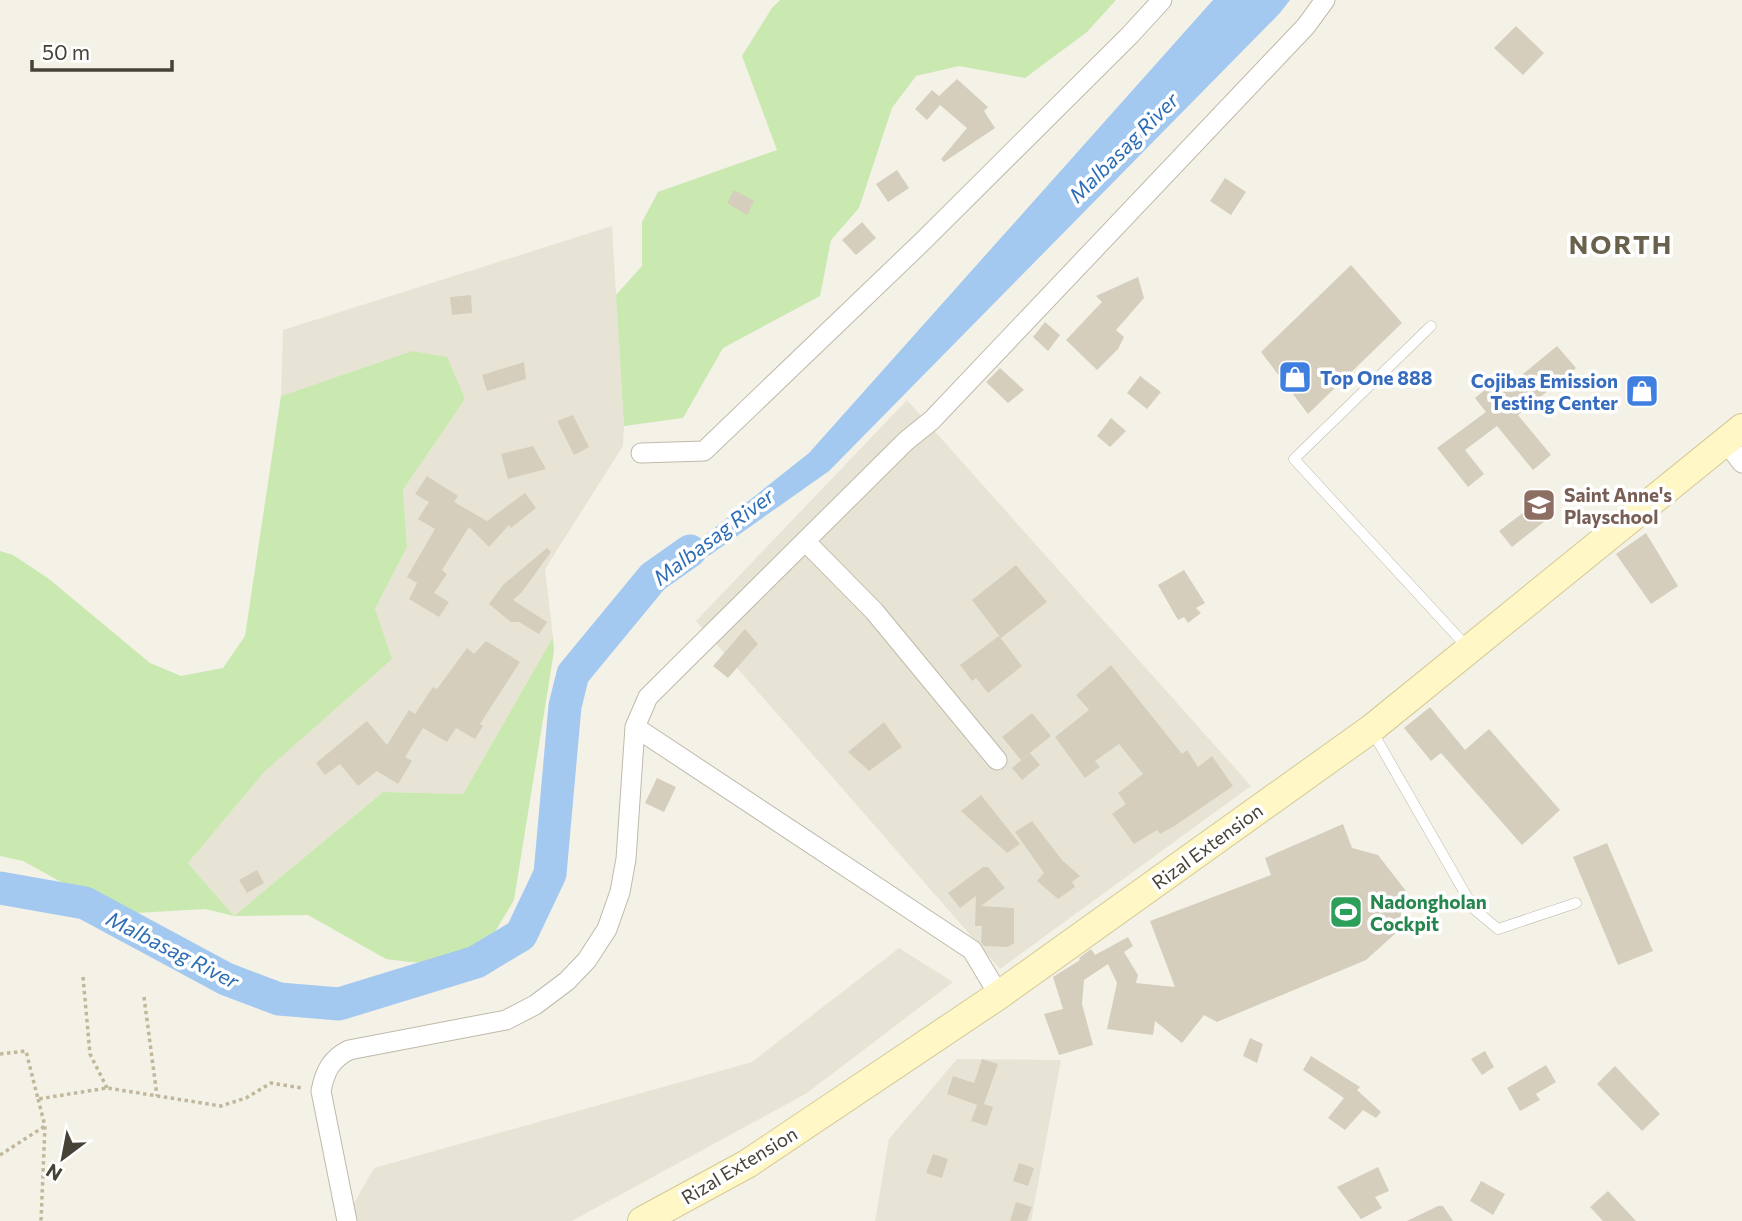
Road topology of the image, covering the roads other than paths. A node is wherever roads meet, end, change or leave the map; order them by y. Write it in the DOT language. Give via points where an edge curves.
graph roads {
  1 [pos="1162,0"];
  2 [pos="1325,0"];
  3 [pos="1431,326"];
  4 [pos="1737,444"];
  5 [pos="640,453"];
  6 [pos="805,541"];
  7 [pos="1469,649"];
  8 [pos="635,727"];
  9 [pos="1371,729"];
  10 [pos="996,760"];
  11 [pos="1576,903"];
  12 [pos="999,995"];
  13 [pos="347,1221"];
  14 [pos="642,1221"];
  1 -- 5 [label="street" via="923,241 704,451"];
  2 -- 6 [label="street" via="1306,26 932,420"];
  3 -- 7 [label="lane" via="1294,459"];
  4 -- 7 [label="street, Rizal Extension"];
  6 -- 8 [label="street" via="649,697"];
  6 -- 10 [label="street" via="874,611"];
  7 -- 9 [label="street, Rizal Extension"];
  8 -- 12 [label="street" via="972,950"];
  8 -- 13 [label="street" via="620,892 607,929 587,960 535,1005 506,1020 349,1051 336,1057 325,1074 321,1091"];
  9 -- 11 [label="lane" via="1474,909 1498,929"];
  9 -- 12 [label="street, Rizal Extension"];
  12 -- 14 [label="street, Rizal Extension" via="747,1164"];
}
